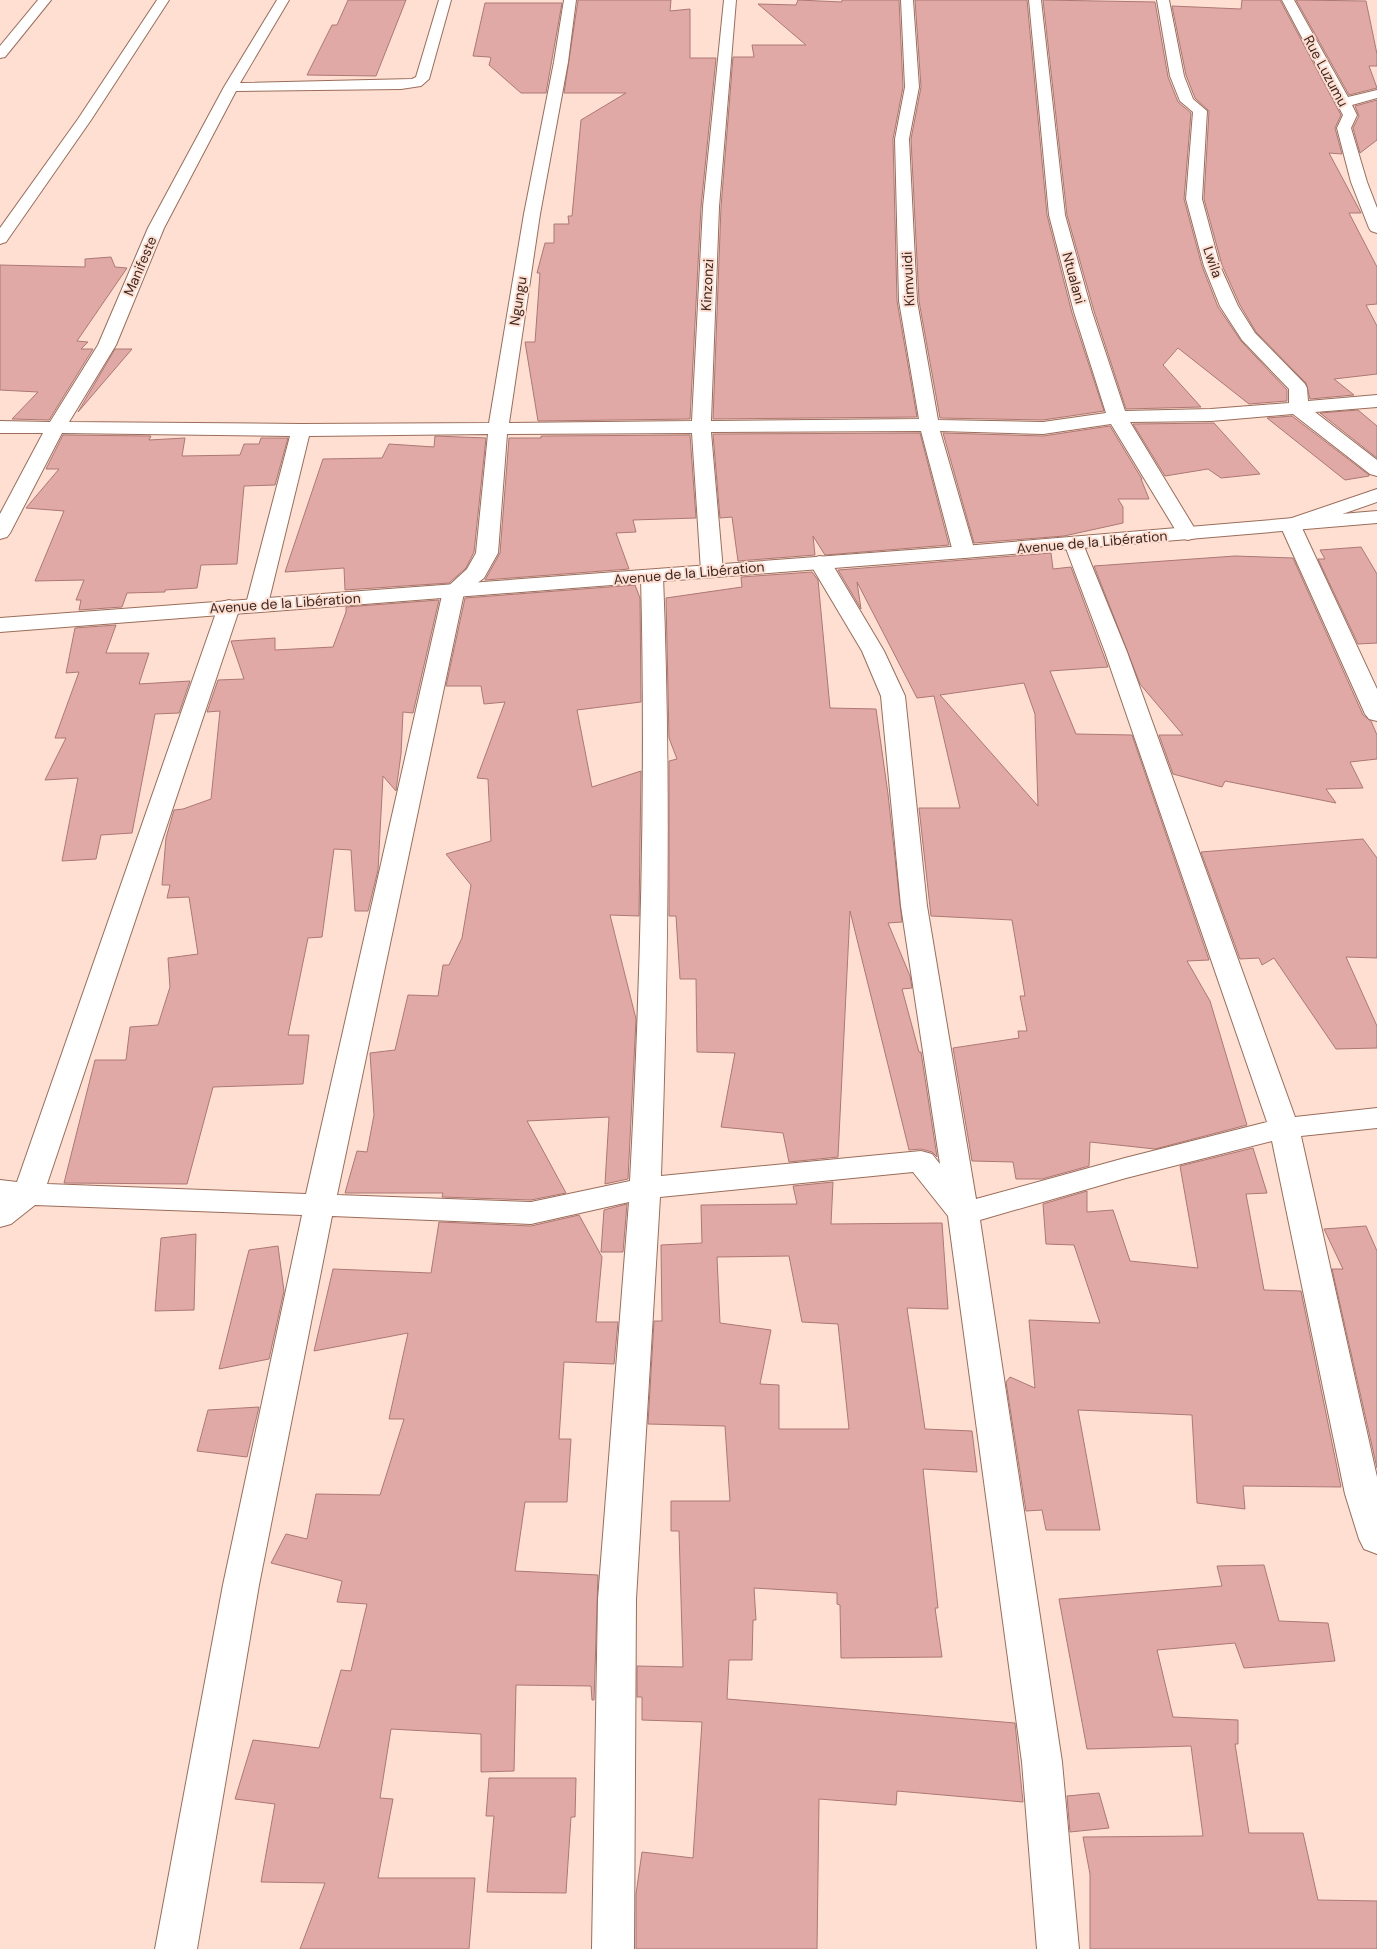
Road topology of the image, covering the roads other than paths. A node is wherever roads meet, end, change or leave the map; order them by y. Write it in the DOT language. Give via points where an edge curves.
graph roads {
  1 [pos="45,0"];
  2 [pos="163,0"];
  3 [pos="283,0"];
  4 [pos="445,0"];
  5 [pos="570,0"];
  6 [pos="730,0"];
  7 [pos="907,0"];
  8 [pos="1035,0"];
  9 [pos="1164,0"];
  10 [pos="1288,0"];
  11 [pos="0,54"];
  12 [pos="230,88"];
  13 [pos="1377,94"];
  14 [pos="1343,103"];
  15 [pos="1377,228"];
  16 [pos="0,239"];
  17 [pos="1377,401"];
  18 [pos="1300,408"];
  19 [pos="1117,417"];
  20 [pos="929,425"];
  21 [pos="0,427"];
  22 [pos="56,427"];
  23 [pos="700,427"];
  24 [pos="498,429"];
  25 [pos="300,430"];
  26 [pos="1377,470"];
  27 [pos="1377,495"];
  28 [pos="1377,516"];
  29 [pos="1290,525"];
  30 [pos="0,533"];
  31 [pos="1188,534"];
  32 [pos="1074,544"];
  33 [pos="964,552"];
  34 [pos="820,562"];
  35 [pos="712,571"];
  36 [pos="652,576"];
  37 [pos="454,591"];
  38 [pos="257,604"];
  39 [pos="229,607"];
  40 [pos="0,625"];
  41 [pos="1377,714"];
  42 [pos="1377,1118"];
  43 [pos="1284,1128"];
  44 [pos="645,1188"];
  45 [pos="14,1193"];
  46 [pos="318,1206"];
  47 [pos="963,1214"];
  48 [pos="0,1216"];
  49 [pos="1377,1538"];
  50 [pos="176,1949"];
  51 [pos="613,1949"];
  52 [pos="1058,1949"];
  1 -- 11 [label="main road"];
  2 -- 16 [label="main road"];
  3 -- 12 [label="main road, Manifeste"];
  4 -- 12 [label="main road" via="422,79 416,83"];
  5 -- 24 [label="main road, Ngungu"];
  6 -- 23 [label="main road, Kinzonzi" via="711,207"];
  7 -- 20 [label="main road, Kimvuidi" via="912,87 902,139 908,301"];
  8 -- 19 [label="main road, Ntualani" via="1057,215 1083,312"];
  9 -- 18 [label="main road, Lwila" via="1177,76 1187,101 1200,111 1194,199 1212,266 1229,306 1248,336 1298,388"];
  10 -- 14 [label="main road, Rue Luzumu"];
  12 -- 22 [label="main road, Manifeste" via="156,228 107,345"];
  13 -- 14 [label="main road"];
  14 -- 15 [label="main road, Rue Luzumu" via="1350,115 1344,128"];
  17 -- 18 [label="main road"];
  18 -- 19 [label="main road" via="1211,415"];
  18 -- 26 [label="main road"];
  19 -- 20 [label="main road" via="1043,428"];
  19 -- 31 [label="main road, Ntualani"];
  20 -- 23 [label="main road"];
  20 -- 33 [label="main road, Kimvuidi"];
  21 -- 22 [label="main road"];
  22 -- 25 [label="main road"];
  22 -- 30 [label="main road, Manifeste"];
  23 -- 24 [label="main road"];
  23 -- 35 [label="main road, Kinzonzi"];
  24 -- 25 [label="main road"];
  24 -- 37 [label="main road, Ngungu" via="487,553 476,573"];
  25 -- 38 [label="main road"];
  27 -- 29 [label="main road"];
  28 -- 29 [label="main road, Avenue de la Libération"];
  29 -- 31 [label="main road, Avenue de la Libération"];
  29 -- 41 [label="main road"];
  31 -- 32 [label="main road, Avenue de la Libération"];
  32 -- 33 [label="main road, Avenue de la Libération"];
  32 -- 43 [label="main road" via="1116,652"];
  33 -- 34 [label="main road, Avenue de la Libération"];
  34 -- 35 [label="main road, Avenue de la Libération"];
  34 -- 47 [label="main road" via="873,651 893,696 914,906"];
  35 -- 36 [label="main road, Avenue de la Libération"];
  36 -- 37 [label="main road, Avenue de la Libération"];
  36 -- 44 [label="main road" via="656,702 655,862 653,1013"];
  37 -- 38 [label="main road, Avenue de la Libération"];
  37 -- 46 [label="main road"];
  38 -- 39 [label="main road, Avenue de la Libération"];
  39 -- 40 [label="main road, Avenue de la Libération"];
  39 -- 45 [label="main road"];
  42 -- 43 [label="main road"];
  43 -- 47 [label="main road" via="1125,1168"];
  43 -- 49 [label="main road" via="1363,1494"];
  44 -- 46 [label="main road" via="531,1213"];
  44 -- 47 [label="main road" via="921,1161"];
  44 -- 51 [label="main road" via="617,1599"];
  45 -- 46 [label="main road"];
  45 -- 48 [label="main road"];
  46 -- 50 [label="main road" via="241,1585"];
  47 -- 52 [label="main road" via="1042,1762"];
}
